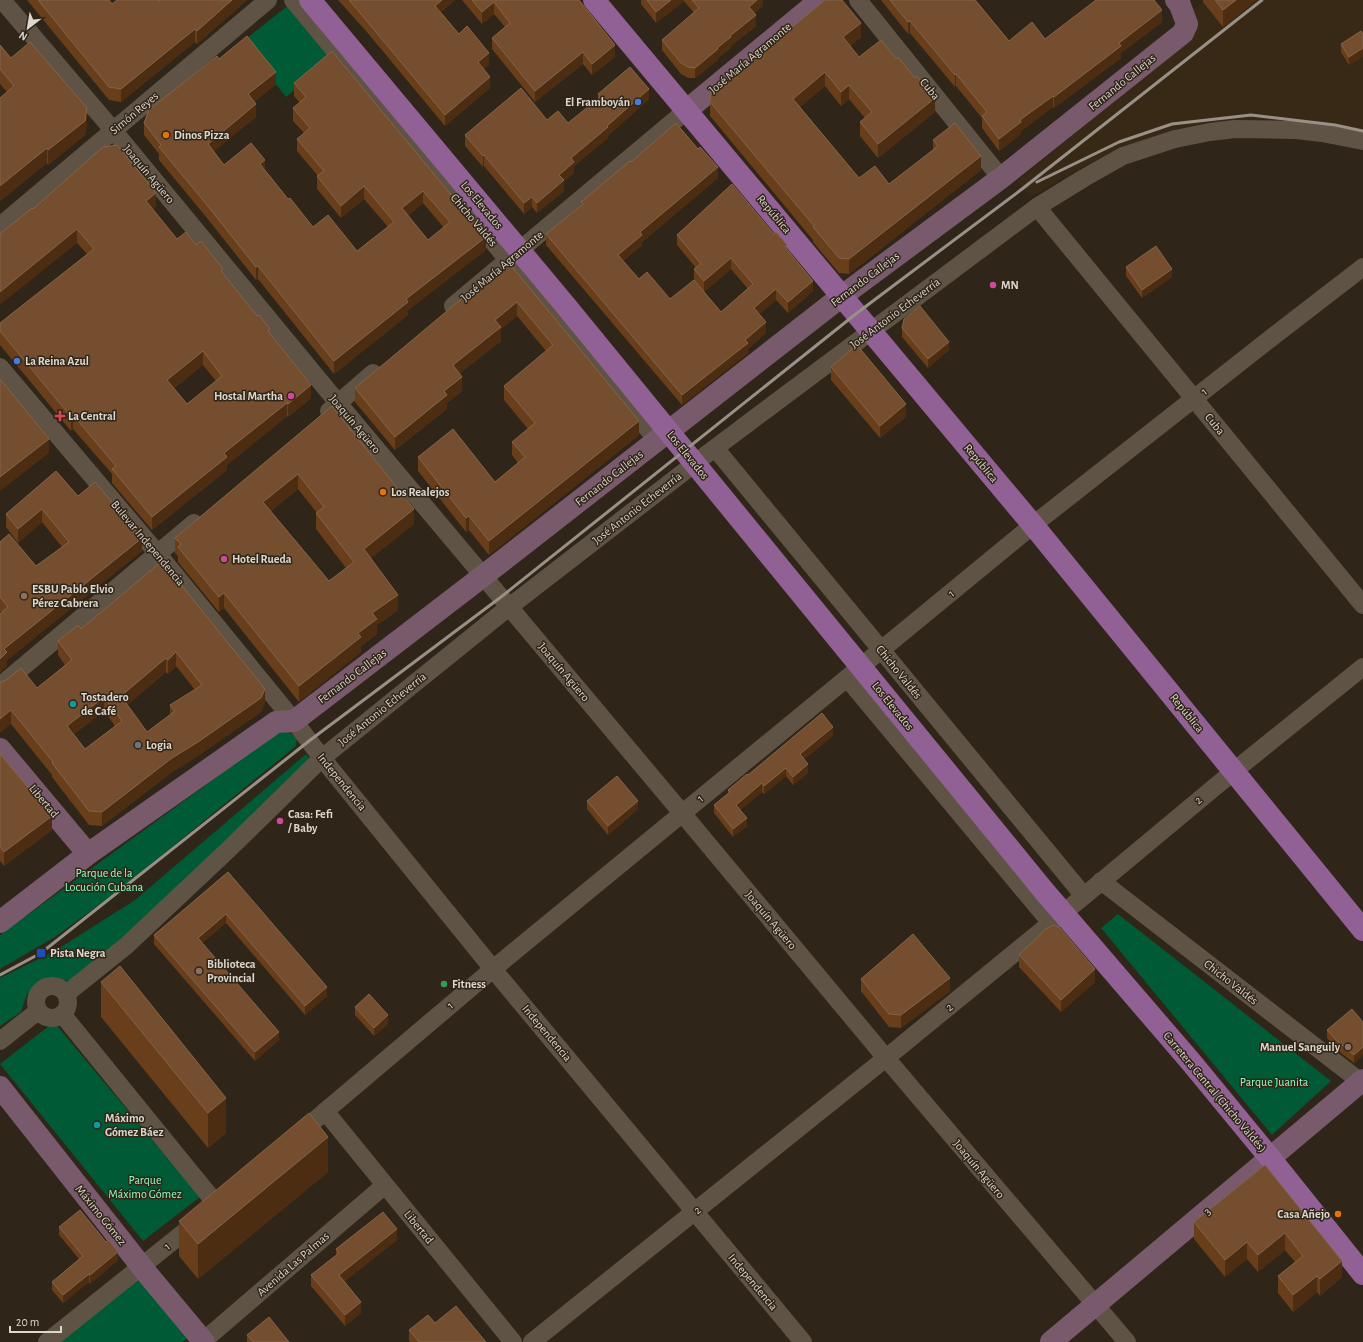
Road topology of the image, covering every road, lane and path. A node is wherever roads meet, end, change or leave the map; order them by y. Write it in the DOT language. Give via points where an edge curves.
graph roads {
  1 [pos="2,0"];
  2 [pos="268,0"];
  3 [pos="293,0"];
  4 [pos="310,0"];
  5 [pos="594,0"];
  6 [pos="820,0"];
  7 [pos="858,0"];
  8 [pos="1181,2"];
  9 [pos="687,110"];
  10 [pos="113,130"];
  11 [pos="1363,141"];
  12 [pos="1002,178"];
  13 [pos="1037,206"];
  14 [pos="0,226"];
  15 [pos="508,260"];
  16 [pos="1363,267"];
  17 [pos="842,296"];
  18 [pos="441,316"];
  19 [pos="871,330"];
  20 [pos="386,362"];
  21 [pos="0,367"];
  22 [pos="1194,398"];
  23 [pos="338,403"];
  24 [pos="314,423"];
  25 [pos="657,440"];
  26 [pos="715,448"];
  27 [pos="206,514"];
  28 [pos="1033,525"];
  29 [pos="158,554"];
  30 [pos="483,576"];
  31 [pos="1363,605"];
  32 [pos="509,607"];
  33 [pos="881,650"];
  34 [pos="1363,668"];
  35 [pos="847,678"];
  36 [pos="0,686"];
  37 [pos="294,721"];
  38 [pos="0,749"];
  39 [pos="322,758"];
  40 [pos="1234,771"];
  41 [pos="682,813"];
  42 [pos="88,854"];
  43 [pos="1101,881"];
  44 [pos="1084,896"];
  45 [pos="1057,918"];
  46 [pos="0,922"];
  47 [pos="1363,930"];
  48 [pos="494,969"];
  49 [pos="66,994"];
  50 [pos="38,1011"];
  51 [pos="62,1014"];
  52 [pos="0,1042"];
  53 [pos="886,1058"];
  54 [pos="1362,1081"];
  55 [pos="0,1087"];
  56 [pos="325,1111"];
  57 [pos="284,1146"];
  58 [pos="1270,1158"];
  59 [pos="385,1186"];
  60 [pos="694,1212"];
  61 [pos="141,1266"];
  62 [pos="1363,1274"];
  63 [pos="1096,1305"];
  64 [pos="47,1342"];
  65 [pos="203,1342"];
  66 [pos="513,1342"];
  67 [pos="532,1342"];
  68 [pos="803,1342"];
  69 [pos="1051,1342"];
  70 [pos="1127,1342"];
  1 -- 10 [label="street, Joaquín Agüero"];
  2 -- 10 [label="street, Simón Reyes"];
  3 -- 15 [label="street, Chicho Valdés"];
  4 -- 45 [label="main road, Los Elevados" via="576,318 1044,891"];
  5 -- 9 [label="main road, República"];
  6 -- 9 [label="street, José María Agramonte"];
  7 -- 12 [label="street, Cuba"];
  8 -- 12 [label="street, Fernando Callejas" via="1187,24 1183,33"];
  9 -- 15 [label="street, José María Agramonte"];
  9 -- 17 [label="main road, República"];
  10 -- 14 [label="street, Simón Reyes"];
  10 -- 23 [label="street, Joaquín Agüero"];
  11 -- 13 [label="street, José Antonio Echeverría" via="1296,130 1235,128 1175,139 1124,156"];
  12 -- 17 [label="street, Fernando Callejas"];
  13 -- 19 [label="street, José Antonio Echeverría"];
  13 -- 22 [label="street, Cuba"];
  15 -- 18 [label="street, José María Agramonte"];
  15 -- 25 [label="street, Chicho Valdés"];
  16 -- 22 [label="street, 1"];
  17 -- 19 [label="main road, República"];
  17 -- 25 [label="street, Fernando Callejas"];
  19 -- 26 [label="street, José Antonio Echeverría"];
  19 -- 28 [label="main road, República"];
  20 -- 23 [label="street"];
  21 -- 29 [label="street, Bulevar Independencia"];
  22 -- 28 [label="street, 1"];
  22 -- 31 [label="street, Cuba"];
  23 -- 24 [label="street"];
  23 -- 30 [label="street, Joaquín Agüero"];
  25 -- 30 [label="street, Fernando Callejas"];
  26 -- 32 [label="street, José Antonio Echeverría"];
  26 -- 33 [label="street, Chicho Valdés"];
  27 -- 29 [label="street"];
  28 -- 33 [label="street, 1"];
  28 -- 40 [label="main road, República"];
  29 -- 36 [label="street"];
  29 -- 37 [label="street, Bulevar Independencia"];
  30 -- 32 [label="street, Joaquín Agüero"];
  30 -- 37 [label="street, Fernando Callejas"];
  32 -- 39 [label="street, José Antonio Echeverría"];
  32 -- 41 [label="street, Joaquín Agüero"];
  33 -- 35 [label="street, 1"];
  33 -- 44 [label="street, Chicho Valdés"];
  34 -- 40 [label="street, 2"];
  35 -- 41 [label="street, 1"];
  35 -- 45 [label="street"];
  37 -- 39 [label="street, Independencia"];
  37 -- 42 [label="street" via="276,722"];
  38 -- 42 [label="street, Libertad"];
  39 -- 48 [label="street, Independencia"];
  39 -- 49 [label="street, José Antonio Echeverría" via="126,946"];
  40 -- 43 [label="street, 2"];
  40 -- 47 [label="main road, República"];
  41 -- 48 [label="street, 1"];
  41 -- 53 [label="street, Joaquín Agüero"];
  42 -- 46 [label="street"];
  43 -- 44 [label="street, 2"];
  43 -- 54 [label="street, Chicho Valdés"];
  44 -- 45 [label="street, 2"];
  45 -- 53 [label="street, 2"];
  45 -- 58 [label="main road, Carretera Central (Chicho Valdés)" via="1192,1062"];
  48 -- 56 [label="street, 1"];
  48 -- 60 [label="street, Independencia"];
  49 -- 50 [label="street" via="56,986 43,987 35,1002"];
  49 -- 51 [label="street" via="68,1005"];
  50 -- 51 [label="street" via="47,1018"];
  50 -- 52 [label="street"];
  51 -- 61 [label="street, 1" via="222,1200"];
  53 -- 60 [label="street, 2"];
  53 -- 63 [label="street, Joaquín Agüero"];
  54 -- 58 [label="street, 3"];
  55 -- 61 [label="street, Máximo Gómez"];
  56 -- 57 [label="street, 1"];
  56 -- 59 [label="street, Libertad"];
  58 -- 62 [label="main road, Carretera Central (Chicho Valdés)"];
  58 -- 63 [label="street, 3"];
  59 -- 65 [label="street, Avenida Las Palmas"];
  59 -- 66 [label="street, Libertad"];
  60 -- 67 [label="street, 2"];
  60 -- 68 [label="street, Independencia"];
  61 -- 64 [label="street, 1"];
  61 -- 65 [label="street, Máximo Gómez"];
  63 -- 69 [label="street, 3"];
  63 -- 70 [label="street, Joaquín Agüero"];
}
